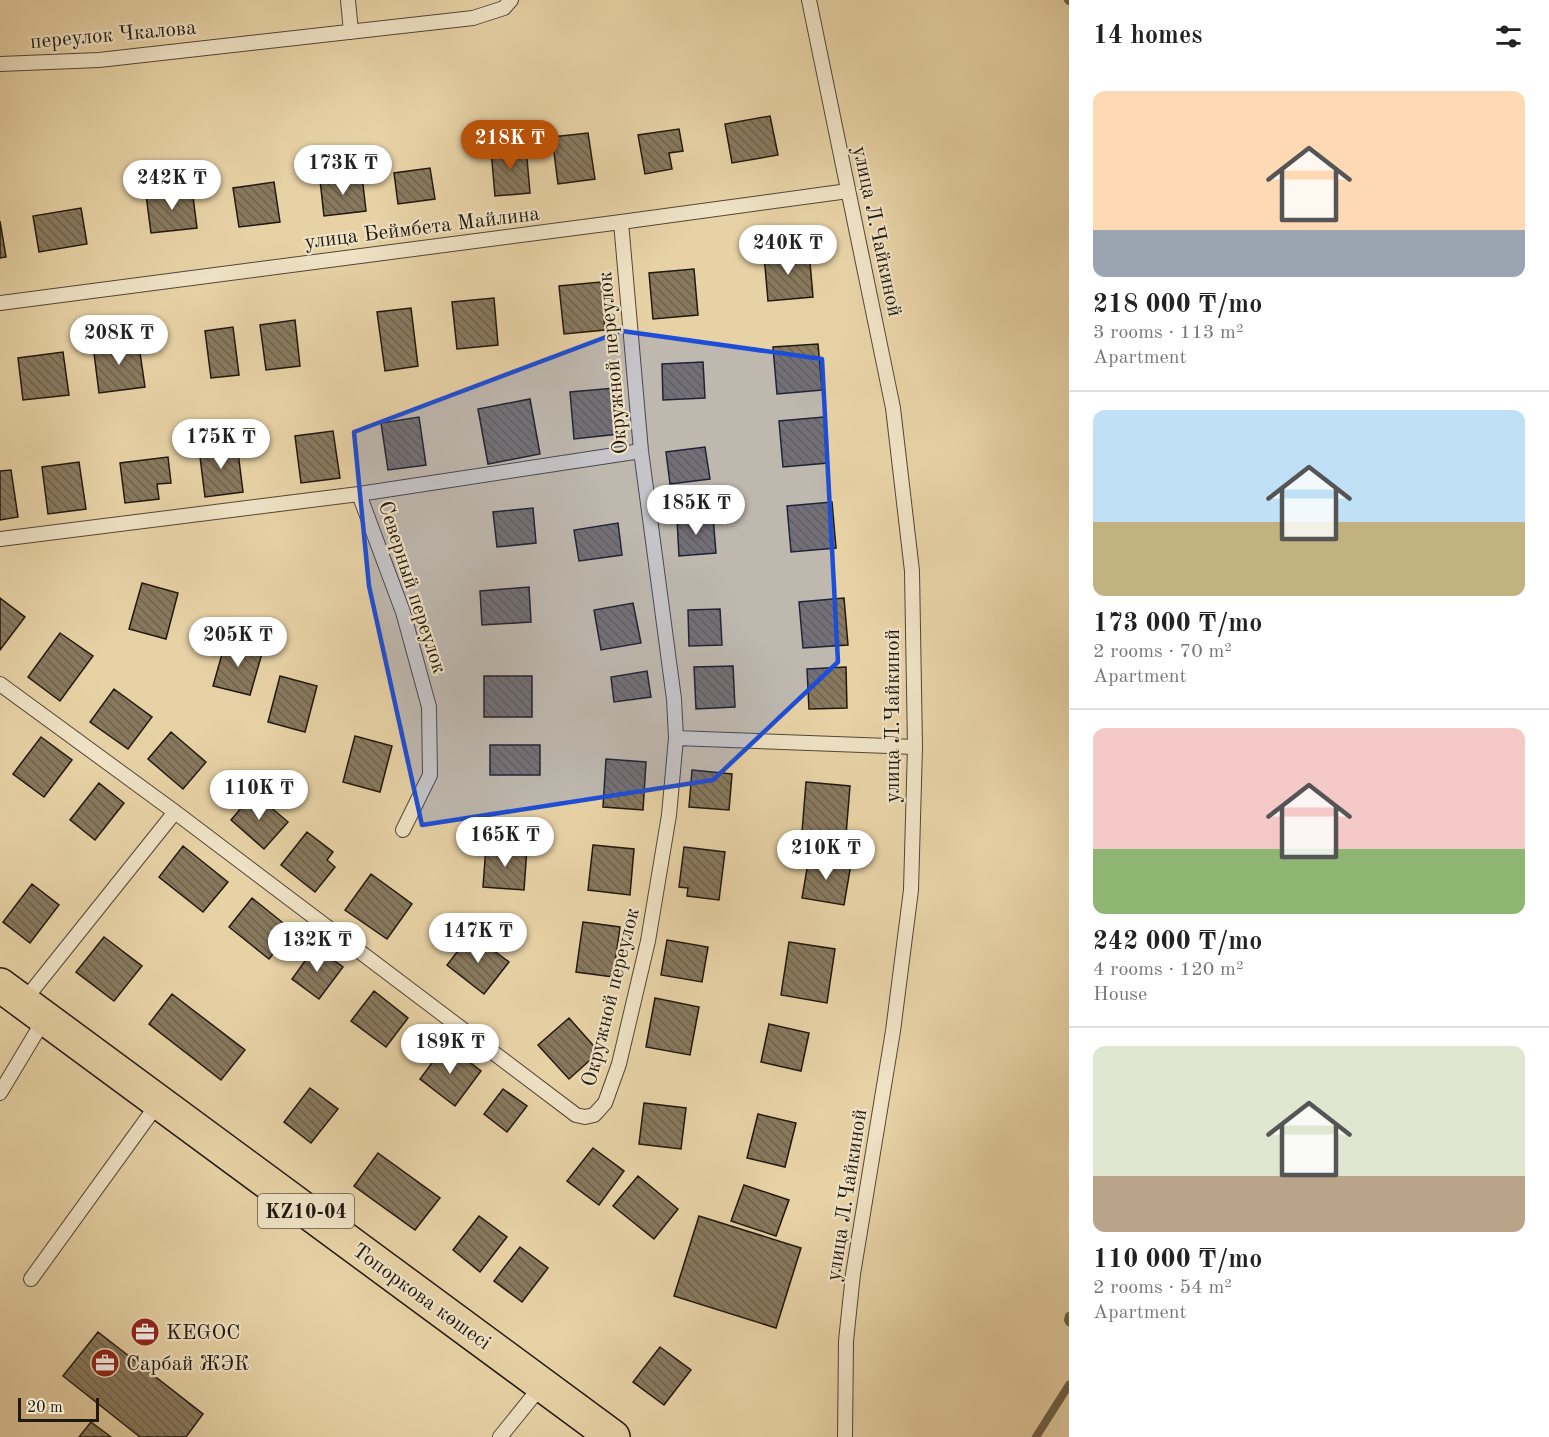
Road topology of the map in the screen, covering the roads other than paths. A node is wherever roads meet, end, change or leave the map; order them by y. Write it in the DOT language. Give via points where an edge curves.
graph roads {
  1 [pos="348,0"];
  2 [pos="511,0"];
  3 [pos="809,0"];
  4 [pos="351,32"];
  5 [pos="0,64"];
  6 [pos="848,191"];
  7 [pos="621,222"];
  8 [pos="0,303"];
  9 [pos="640,451"];
  10 [pos="359,494"];
  11 [pos="0,539"];
  12 [pos="0,684"];
  13 [pos="676,738"];
  14 [pos="915,747"];
  15 [pos="175,812"];
  16 [pos="403,830"];
  17 [pos="23,1002"];
  18 [pos="0,1094"];
  19 [pos="159,1102"];
  20 [pos="31,1279"];
  21 [pos="542,1385"];
  22 [pos="500,1437"];
  23 [pos="613,1437"];
  24 [pos="845,1437"];
  1 -- 4 [label="lane"];
  2 -- 4 [label="lane, переулок Чкалова" via="504,8 473,18"];
  3 -- 6 [label="lane, улица Л.Чайкиной"];
  4 -- 5 [label="lane, переулок Чкалова" via="99,60"];
  6 -- 7 [label="lane, улица Беймбета Майлина"];
  6 -- 14 [label="lane, улица Л.Чайкиной" via="893,408 912,571"];
  7 -- 8 [label="lane, улица Беймбета Майлина"];
  7 -- 9 [label="lane, Окружной переулок"];
  9 -- 10 [label="lane, Северный переулок"];
  9 -- 13 [label="lane, Окружной переулок"];
  10 -- 11 [label="lane, Северный переулок"];
  10 -- 16 [label="lane, Северный переулок" via="403,612 429,707 430,775"];
  12 -- 15 [label="lane, Окружной переулок"];
  13 -- 14 [label="lane"];
  13 -- 15 [label="lane, Окружной переулок" via="669,815 648,941 619,1064 605,1103 594,1115 585,1117 576,1115"];
  14 -- 24 [label="lane, улица Л.Чайкиной" via="911,891 893,1031 853,1274 846,1341"];
  15 -- 17 [label="lane"];
  17 -- 18 [label="lane"];
  17 -- 19 [label="highway, Топоркова көшесі / KZ10-04"];
  19 -- 20 [label="lane"];
  19 -- 21 [label="highway, Топоркова көшесі / KZ10-04"];
  21 -- 22 [label="lane"];
  21 -- 23 [label="highway, Топоркова көшесі / KZ10-04"];
}
